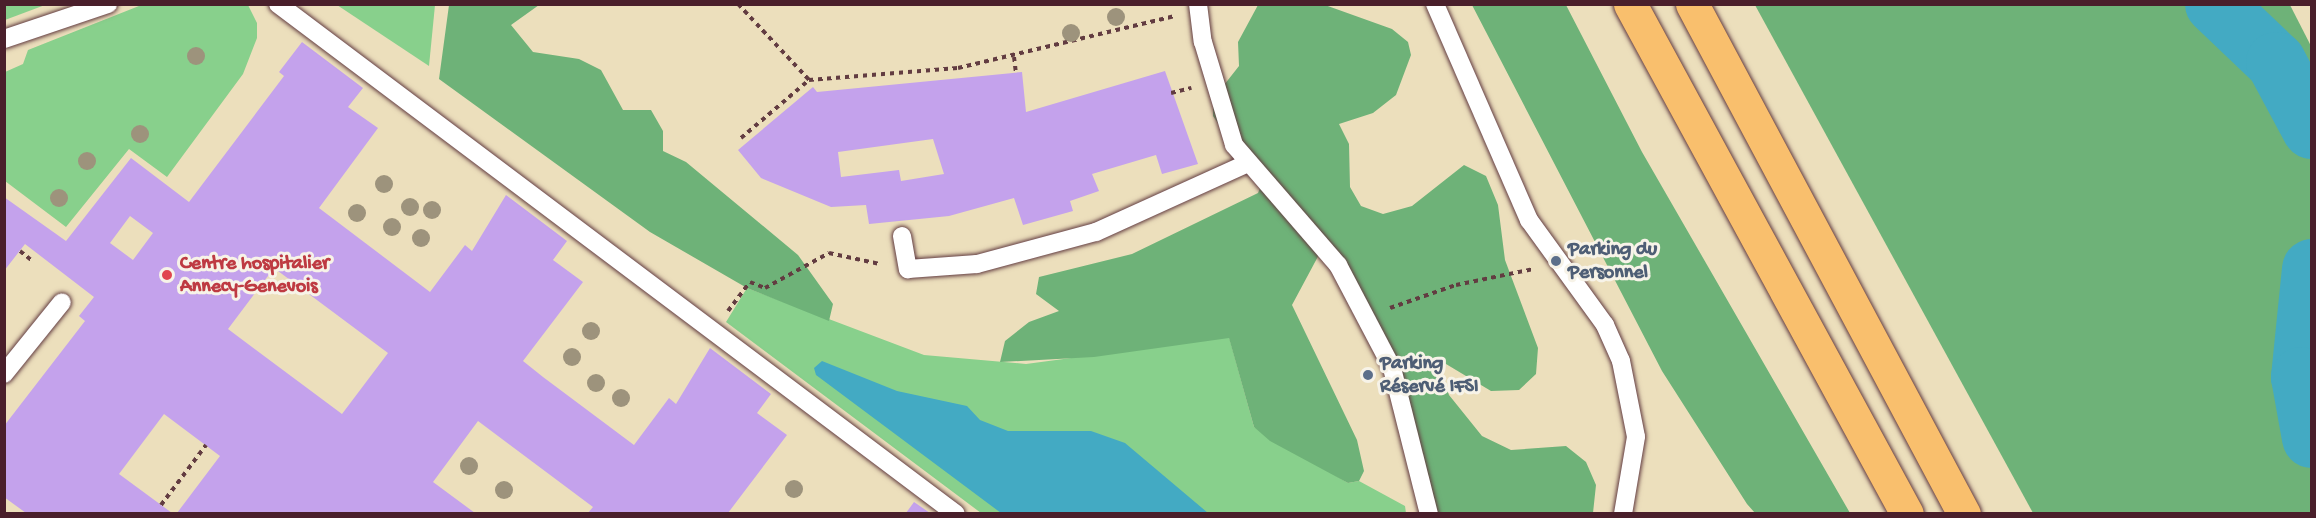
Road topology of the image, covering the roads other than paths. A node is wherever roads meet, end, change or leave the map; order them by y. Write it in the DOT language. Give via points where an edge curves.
graph roads {
  1 [pos="108,4"];
  2 [pos="278,4"];
  3 [pos="1435,4"];
  4 [pos="1630,4"];
  5 [pos="1692,4"];
  6 [pos="1198,8"];
  7 [pos="4,39"];
  8 [pos="1246,164"];
  9 [pos="902,236"];
  10 [pos="63,302"];
  11 [pos="4,374"];
  12 [pos="956,513"];
  13 [pos="1429,513"];
  14 [pos="1623,513"];
  15 [pos="1907,513"];
  16 [pos="1964,513"];
  1 -- 7 [label="lane"];
  2 -- 12 [label="lane"];
  3 -- 14 [label="lane" via="1529,220 1605,325 1632,398 1636,437"];
  4 -- 15 [label="highway"];
  5 -- 16 [label="highway"];
  6 -- 8 [label="lane" via="1234,145"];
  8 -- 9 [label="lane" via="1096,232 977,264 908,269"];
  8 -- 13 [label="lane" via="1338,265 1367,316 1398,387"];
  10 -- 11 [label="lane"];
}
